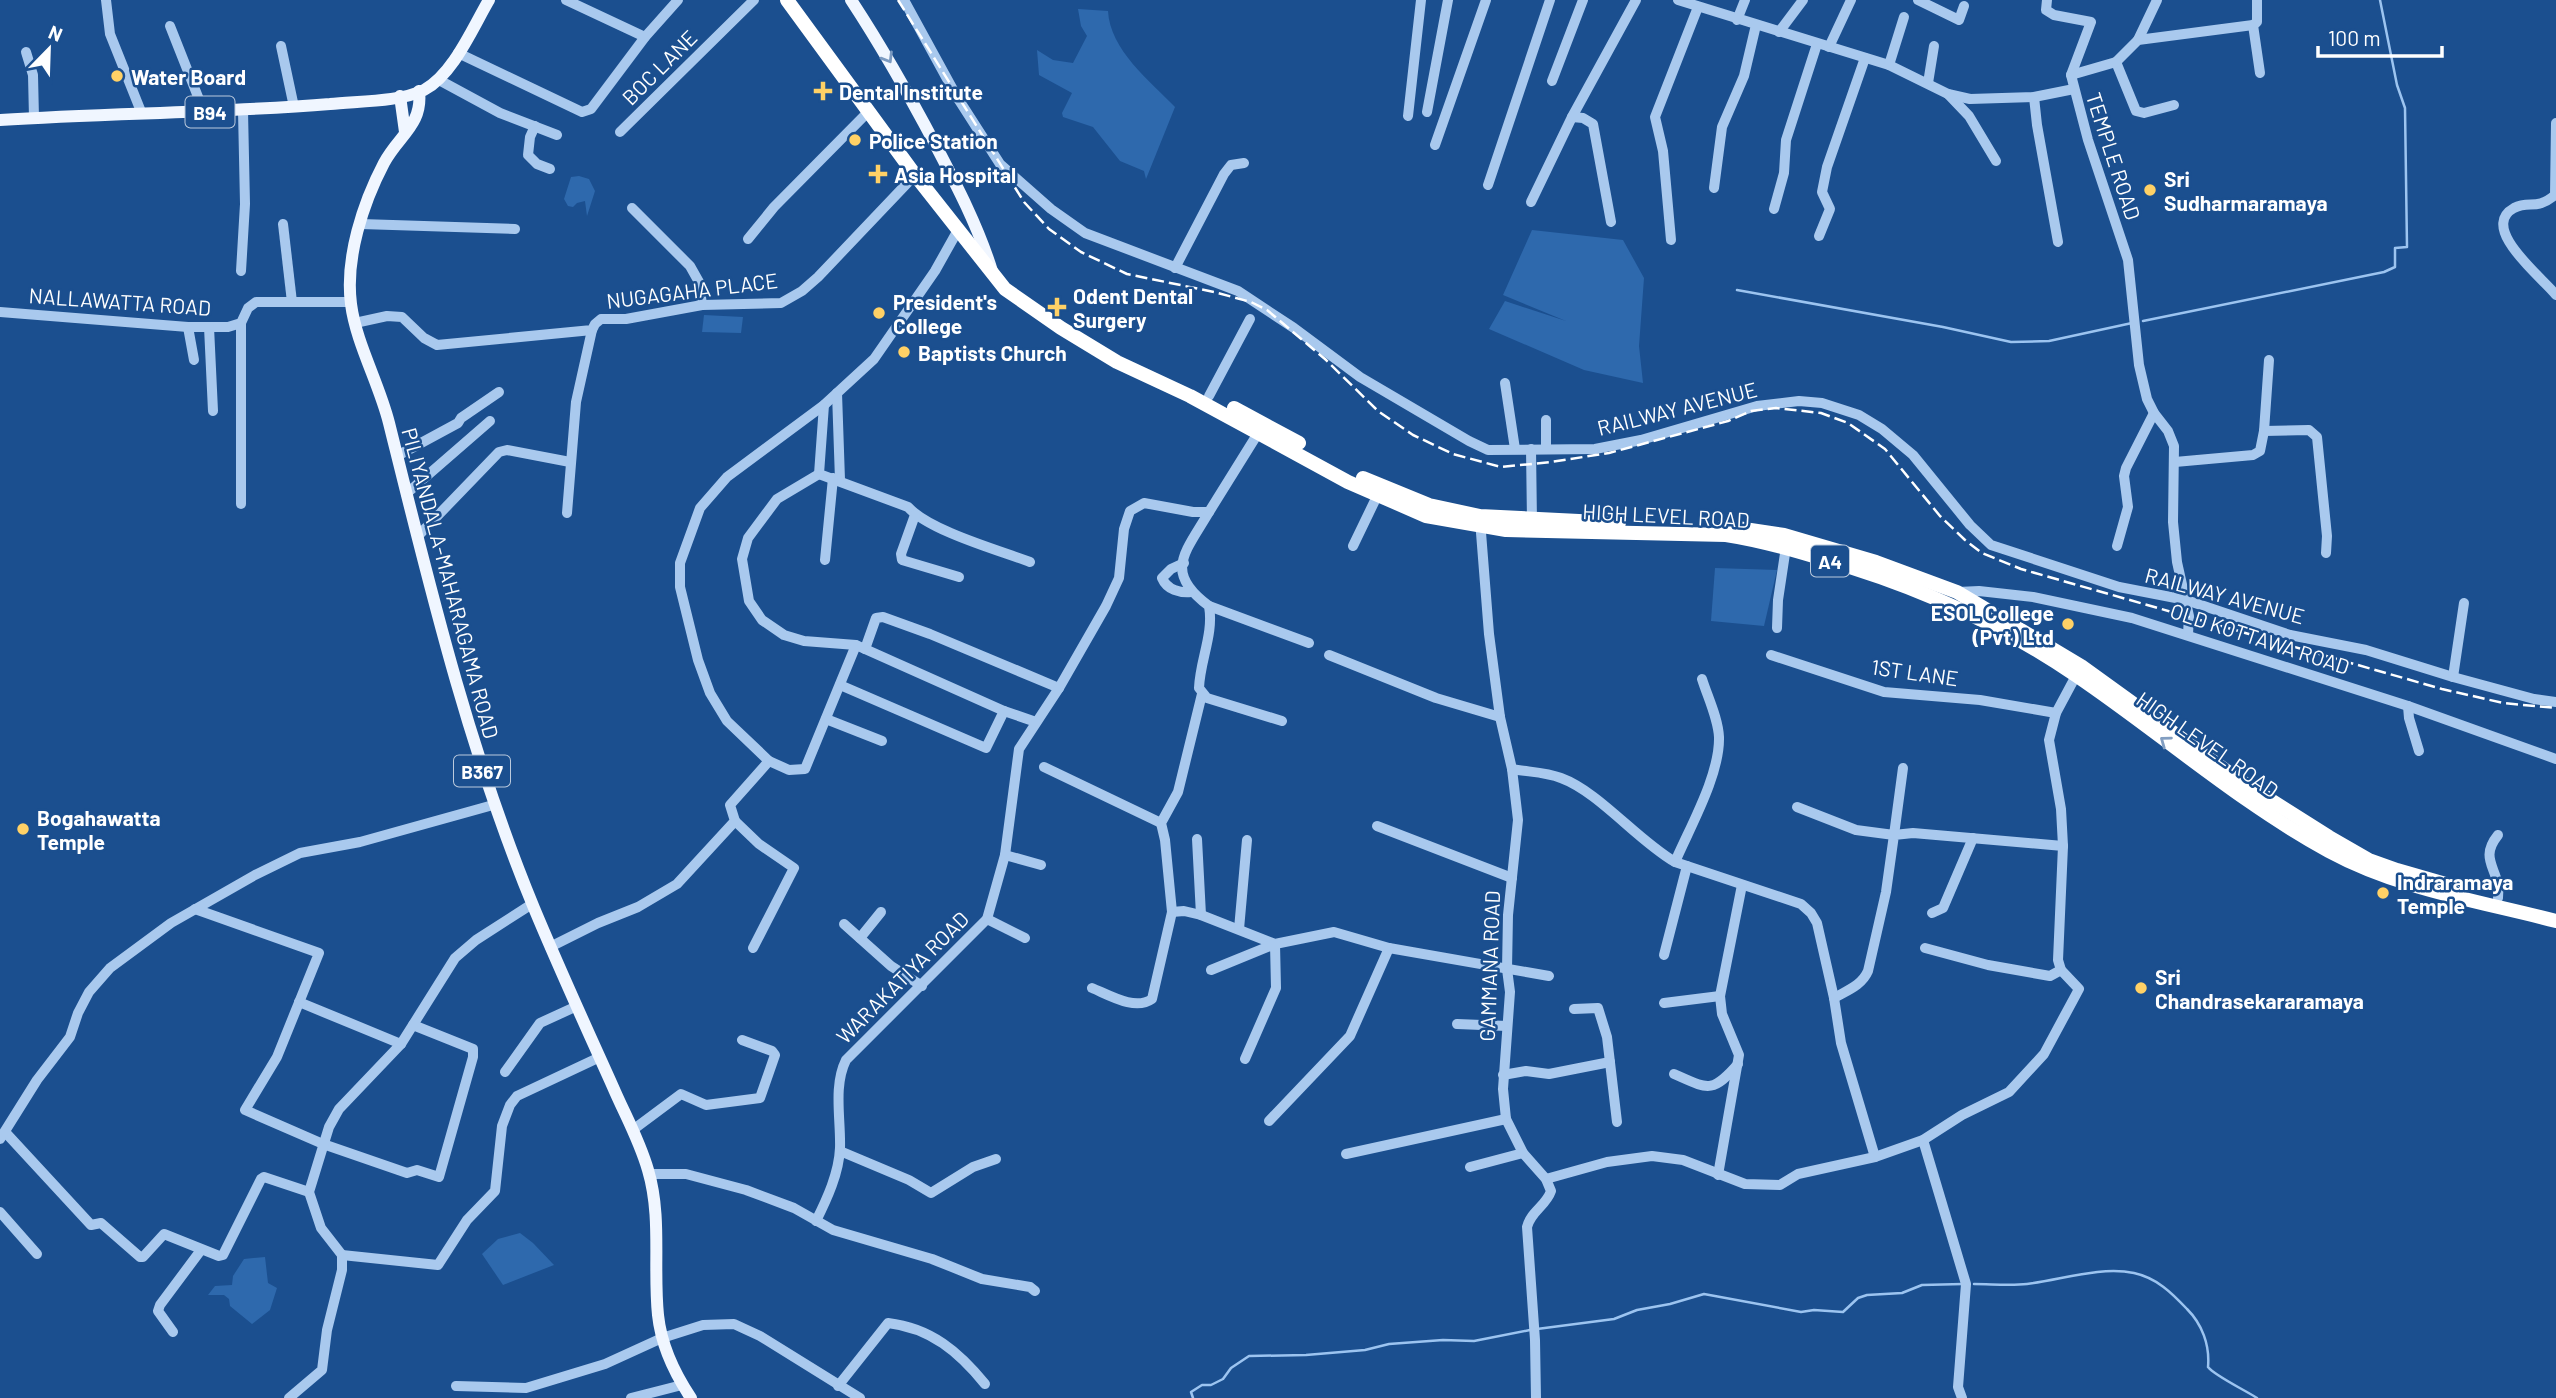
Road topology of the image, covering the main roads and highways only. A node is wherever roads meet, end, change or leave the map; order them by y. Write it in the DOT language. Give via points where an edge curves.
graph roads {
  1 [pos="489,0"];
  2 [pos="787,0"];
  3 [pos="851,0"];
  4 [pos="419,92"];
  5 [pos="400,96"];
  6 [pos="0,120"];
  7 [pos="405,132"];
  8 [pos="967,204"];
  9 [pos="947,216"];
  10 [pos="994,275"];
  11 [pos="1061,328"];
  12 [pos="1261,428"];
  13 [pos="1533,525"];
  14 [pos="1952,597"];
  15 [pos="2079,671"];
  16 [pos="2556,912"];
  17 [pos="2556,921"];
  18 [pos="691,1398"];
  1 -- 4 [label="main road, B94" via="439,80"];
  2 -- 9 [label="highway, HIGH LEVEL ROAD / A4"];
  3 -- 8 [label="main road, one-way" via="891,61"];
  4 -- 5 [label="main road, B94"];
  4 -- 7 [label="main road, PILIYANDALA-MAHARAGAMA ROAD / B367" via="418,117"];
  5 -- 6 [label="main road, B94" via="243,111"];
  5 -- 7 [label="main road"];
  7 -- 18 [label="main road, PILIYANDALA-MAHARAGAMA ROAD / B367" via="384,164 361,224 351,270 355,323 383,397 458,696 493,805 550,947 634,1129 649,1174 657,1236 658,1315 663,1338"];
  8 -- 9 [label="main road" via="960,216"];
  8 -- 10 [label="main road"];
  9 -- 10 [label="highway, HIGH LEVEL ROAD / A4"];
  10 -- 11 [label="highway, HIGH LEVEL ROAD / A4" via="1005,289"];
  11 -- 12 [label="highway, HIGH LEVEL ROAD / A4" via="1117,362"];
  11 -- 12 [label="highway, HIGH LEVEL ROAD / A4" via="1209,396"];
  12 -- 13 [label="highway, HIGH LEVEL ROAD / A4" via="1380,491 1479,521"];
  13 -- 14 [label="highway, HIGH LEVEL ROAD / A4" via="1726,536 1786,547"];
  13 -- 14 [label="highway, HIGH LEVEL ROAD / A4" via="1756,529 1876,562"];
  14 -- 15 [label="highway, HIGH LEVEL ROAD / A4"];
  15 -- 16 [label="highway, HIGH LEVEL ROAD / A4" via="2239,780 2369,860"];
  17 -- 15 [label="highway, HIGH LEVEL ROAD / A4, one-way" via="2393,880 2329,851 2207,772"];
}
